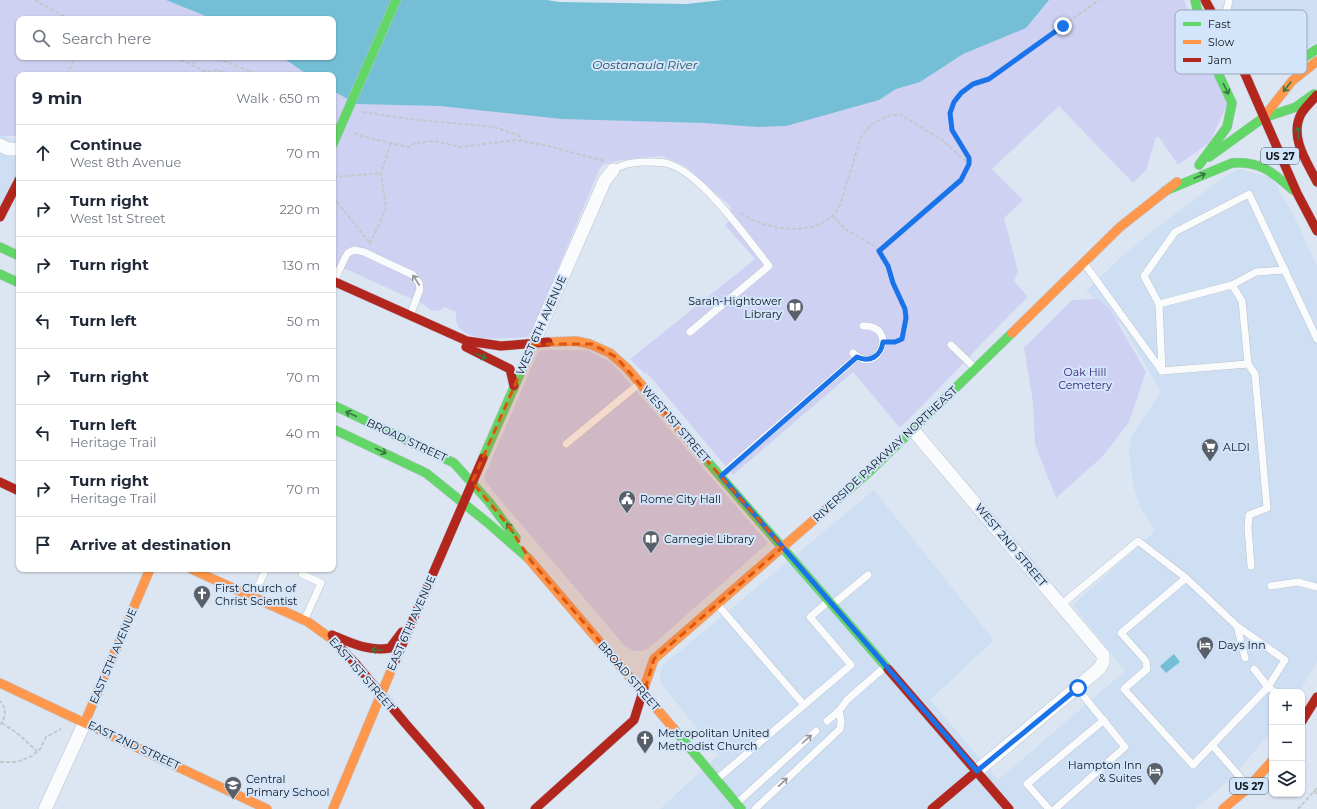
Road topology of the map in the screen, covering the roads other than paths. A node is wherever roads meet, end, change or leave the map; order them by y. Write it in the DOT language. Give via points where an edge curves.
graph roads {
  1 [pos="396,0"];
  2 [pos="1195,0"];
  3 [pos="1205,0"];
  4 [pos="1228,0"];
  5 [pos="1197,10"];
  6 [pos="1210,10"];
  7 [pos="1227,10"];
  8 [pos="1317,49"];
  9 [pos="1307,56"];
  10 [pos="1317,62"];
  11 [pos="1307,70"];
  12 [pos="1219,74"];
  13 [pos="1245,74"];
  14 [pos="1301,74"];
  15 [pos="1317,92"];
  16 [pos="1317,95"];
  17 [pos="1263,118"];
  18 [pos="336,137"];
  19 [pos="0,145"];
  20 [pos="16,148"];
  21 [pos="611,165"];
  22 [pos="1199,165"];
  23 [pos="1317,182"];
  24 [pos="16,186"];
  25 [pos="1164,192"];
  26 [pos="1297,193"];
  27 [pos="0,217"];
  28 [pos="1317,231"];
  29 [pos="0,247"];
  30 [pos="16,255"];
  31 [pos="1084,263"];
  32 [pos="1285,270"];
  33 [pos="0,274"];
  34 [pos="336,276"];
  35 [pos="16,282"];
  36 [pos="336,283"];
  37 [pos="1232,285"];
  38 [pos="1159,304"];
  39 [pos="410,316"];
  40 [pos="863,326"];
  41 [pos="690,332"];
  42 [pos="448,334"];
  43 [pos="1317,339"];
  44 [pos="534,344"];
  45 [pos="951,345"];
  46 [pos="1248,364"];
  47 [pos="976,369"];
  48 [pos="1162,371"];
  49 [pos="640,383"];
  50 [pos="514,386"];
  51 [pos="336,406"];
  52 [pos="336,430"];
  53 [pos="913,430"];
  54 [pos="566,444"];
  55 [pos="721,476"];
  56 [pos="0,482"];
  57 [pos="472,482"];
  58 [pos="16,490"];
  59 [pos="463,503"];
  60 [pos="783,547"];
  61 [pos="531,561"];
  62 [pos="1251,566"];
  63 [pos="149,572"];
  64 [pos="198,572"];
  65 [pos="265,572"];
  66 [pos="303,572"];
  67 [pos="868,575"];
  68 [pos="1186,578"];
  69 [pos="1272,586"];
  70 [pos="1317,587"];
  71 [pos="253,597"];
  72 [pos="831,602"];
  73 [pos="421,604"];
  74 [pos="718,604"];
  75 [pos="1062,604"];
  76 [pos="304,621"];
  77 [pos="1237,626"];
  78 [pos="325,632"];
  79 [pos="1246,658"];
  80 [pos="886,666"];
  81 [pos="1254,669"];
  82 [pos="0,682"];
  83 [pos="1268,687"];
  84 [pos="1078,688"];
  85 [pos="1271,689"];
  86 [pos="644,693"];
  87 [pos="380,694"];
  88 [pos="1317,698"];
  89 [pos="804,705"];
  90 [pos="838,711"];
  91 [pos="1305,713"];
  92 [pos="1104,720"];
  93 [pos="827,721"];
  94 [pos="85,722"];
  95 [pos="816,731"];
  96 [pos="1212,745"];
  97 [pos="1269,764"];
  98 [pos="977,771"];
  99 [pos="717,780"];
  100 [pos="1249,787"];
  101 [pos="739,806"];
  102 [pos="45,809"];
  103 [pos="267,809"];
  104 [pos="333,809"];
  105 [pos="480,809"];
  106 [pos="535,809"];
  107 [pos="755,809"];
  108 [pos="932,809"];
  109 [pos="1009,809"];
  110 [pos="1049,809"];
  111 [pos="1055,809"];
  112 [pos="1223,809"];
  1 -- 18 [label="street"];
  2 -- 5 [label="street, one-way"];
  3 -- 6 [label="street, US 27"];
  4 -- 7 [label="lane"];
  8 -- 9 [label="street"];
  10 -- 11 [label="street, RIVERSIDE PARKWAY NORTHEAST, one-way"];
  12 -- 22 [label="street, one-way" via="1232,103 1228,126"];
  13 -- 17 [label="street, US 27"];
  14 -- 17 [label="street, RIVERSIDE PARKWAY NORTHEAST, one-way" via="1292,81"];
  15 -- 17 [label="street, RIVERSIDE PARKWAY NORTHEAST" via="1296,107"];
  23 -- 16 [label="street, one-way" via="1299,145 1297,129 1301,114"];
  17 -- 22 [label="street, RIVERSIDE PARKWAY NORTHEAST"];
  17 -- 26 [label="street, US 27"];
  19 -- 20 [label="street" via="8,149"];
  21 -- 41 [label="lane" via="659,162 682,170 708,192 769,266"];
  21 -- 44 [label="street, WEST 6TH AVENUE"];
  22 -- 25 [label="street, RIVERSIDE PARKWAY NORTHEAST"];
  24 -- 27 [label="street"];
  25 -- 26 [label="street, one-way" via="1232,163 1253,162 1267,168"];
  25 -- 31 [label="street, RIVERSIDE PARKWAY NORTHEAST" via="1120,227"];
  26 -- 28 [label="street, US 27"];
  29 -- 30 [label="street"];
  31 -- 47 [label="street, RIVERSIDE PARKWAY NORTHEAST"];
  31 -- 48 [label="lane"];
  32 -- 37 [label="lane" via="1256,272"];
  32 -- 38 [label="lane" via="1249,194 1175,232 1144,276"];
  32 -- 43 [label="lane"];
  33 -- 35 [label="street"];
  39 -- 34 [label="lane, one-way" via="420,289 413,275 354,250 348,253"];
  36 -- 39 [label="street, WEST 1ST STREET"];
  37 -- 38 [label="lane"];
  37 -- 46 [label="lane" via="1242,301"];
  38 -- 48 [label="lane"];
  39 -- 42 [label="street, WEST 1ST STREET"];
  40 -- 55 [label="lane" via="875,328 881,334 883,342 880,352 866,360 855,355"];
  42 -- 44 [label="street, WEST 1ST STREET" via="487,346"];
  42 -- 50 [label="street, one-way" via="476,354 510,369"];
  44 -- 49 [label="street, WEST 1ST STREET" via="592,344 616,357"];
  44 -- 50 [label="street, WEST 6TH AVENUE"];
  45 -- 47 [label="lane"];
  46 -- 48 [label="lane"];
  46 -- 62 [label="lane" via="1255,374 1267,508 1249,515"];
  47 -- 53 [label="street, RIVERSIDE PARKWAY NORTHEAST"];
  49 -- 54 [label="lane"];
  49 -- 55 [label="street, WEST 1ST STREET"];
  50 -- 57 [label="street, WEST 6TH AVENUE"];
  57 -- 51 [label="street, BROAD STREET, one-way" via="454,462"];
  52 -- 59 [label="street, BROAD STREET, one-way" via="426,473"];
  53 -- 60 [label="street, RIVERSIDE PARKWAY NORTHEAST"];
  53 -- 75 [label="street, WEST 2ND STREET"];
  55 -- 60 [label="street, WEST 1ST STREET"];
  56 -- 58 [label="street"];
  57 -- 59 [label="street, EAST 6TH AVENUE"];
  61 -- 57 [label="street, BROAD STREET, one-way" via="508,525"];
  59 -- 61 [label="street, BROAD STREET"];
  59 -- 73 [label="street, EAST 6TH AVENUE"];
  60 -- 72 [label="street, WEST 1ST STREET"];
  60 -- 74 [label="street, RIVERSIDE PARKWAY NORTHEAST"];
  61 -- 86 [label="street, BROAD STREET"];
  63 -- 94 [label="street, EAST 5TH AVENUE"];
  64 -- 71 [label="street, EAST 1ST STREET"];
  65 -- 71 [label="lane"];
  66 -- 76 [label="lane" via="302,574 321,583"];
  67 -- 72 [label="lane"];
  68 -- 75 [label="lane" via="1138,541"];
  68 -- 77 [label="lane"];
  68 -- 96 [label="lane" via="1121,633 1146,661 1147,669 1124,689 1193,765"];
  69 -- 70 [label="lane" via="1298,582"];
  71 -- 76 [label="street, EAST 1ST STREET"];
  72 -- 80 [label="street, WEST 1ST STREET"];
  72 -- 89 [label="lane" via="810,617 851,666"];
  73 -- 78 [label="street, one-way" via="394,644 385,650 372,650"];
  73 -- 87 [label="street, EAST 6TH AVENUE"];
  74 -- 86 [label="street, RIVERSIDE PARKWAY NORTHEAST" via="654,659"];
  74 -- 89 [label="lane"];
  75 -- 84 [label="street, WEST 2ND STREET" via="1103,655 1099,669"];
  76 -- 78 [label="street, EAST 1ST STREET"];
  77 -- 79 [label="lane"];
  77 -- 83 [label="lane" via="1284,660"];
  78 -- 87 [label="street, EAST 1ST STREET" via="338,643"];
  80 -- 90 [label="lane"];
  80 -- 98 [label="street, WEST 1ST STREET"];
  81 -- 83 [label="lane"];
  82 -- 94 [label="street, EAST 2ND STREET"];
  83 -- 85 [label="lane"];
  83 -- 96 [label="lane"];
  84 -- 92 [label="lane"];
  84 -- 98 [label="street"];
  86 -- 99 [label="street, BROAD STREET"];
  86 -- 106 [label="street, RIVERSIDE PARKWAY NORTHEAST" via="634,720"];
  87 -- 104 [label="street, EAST 6TH AVENUE"];
  87 -- 105 [label="street, EAST 1ST STREET"];
  88 -- 91 [label="street"];
  89 -- 99 [label="lane"];
  90 -- 93 [label="lane"];
  107 -- 90 [label="lane, one-way" via="840,729"];
  92 -- 110 [label="lane" via="1027,784"];
  92 -- 111 [label="lane" via="1125,746"];
  94 -- 102 [label="street, EAST 5TH AVENUE"];
  94 -- 103 [label="street, EAST 2ND STREET"];
  101 -- 95 [label="lane, one-way"];
  96 -- 100 [label="lane"];
  97 -- 100 [label="street, US 27"];
  98 -- 108 [label="street"];
  98 -- 109 [label="street, WEST 1ST STREET"];
  99 -- 101 [label="street, BROAD STREET"];
  100 -- 112 [label="street, US 27"];
}
